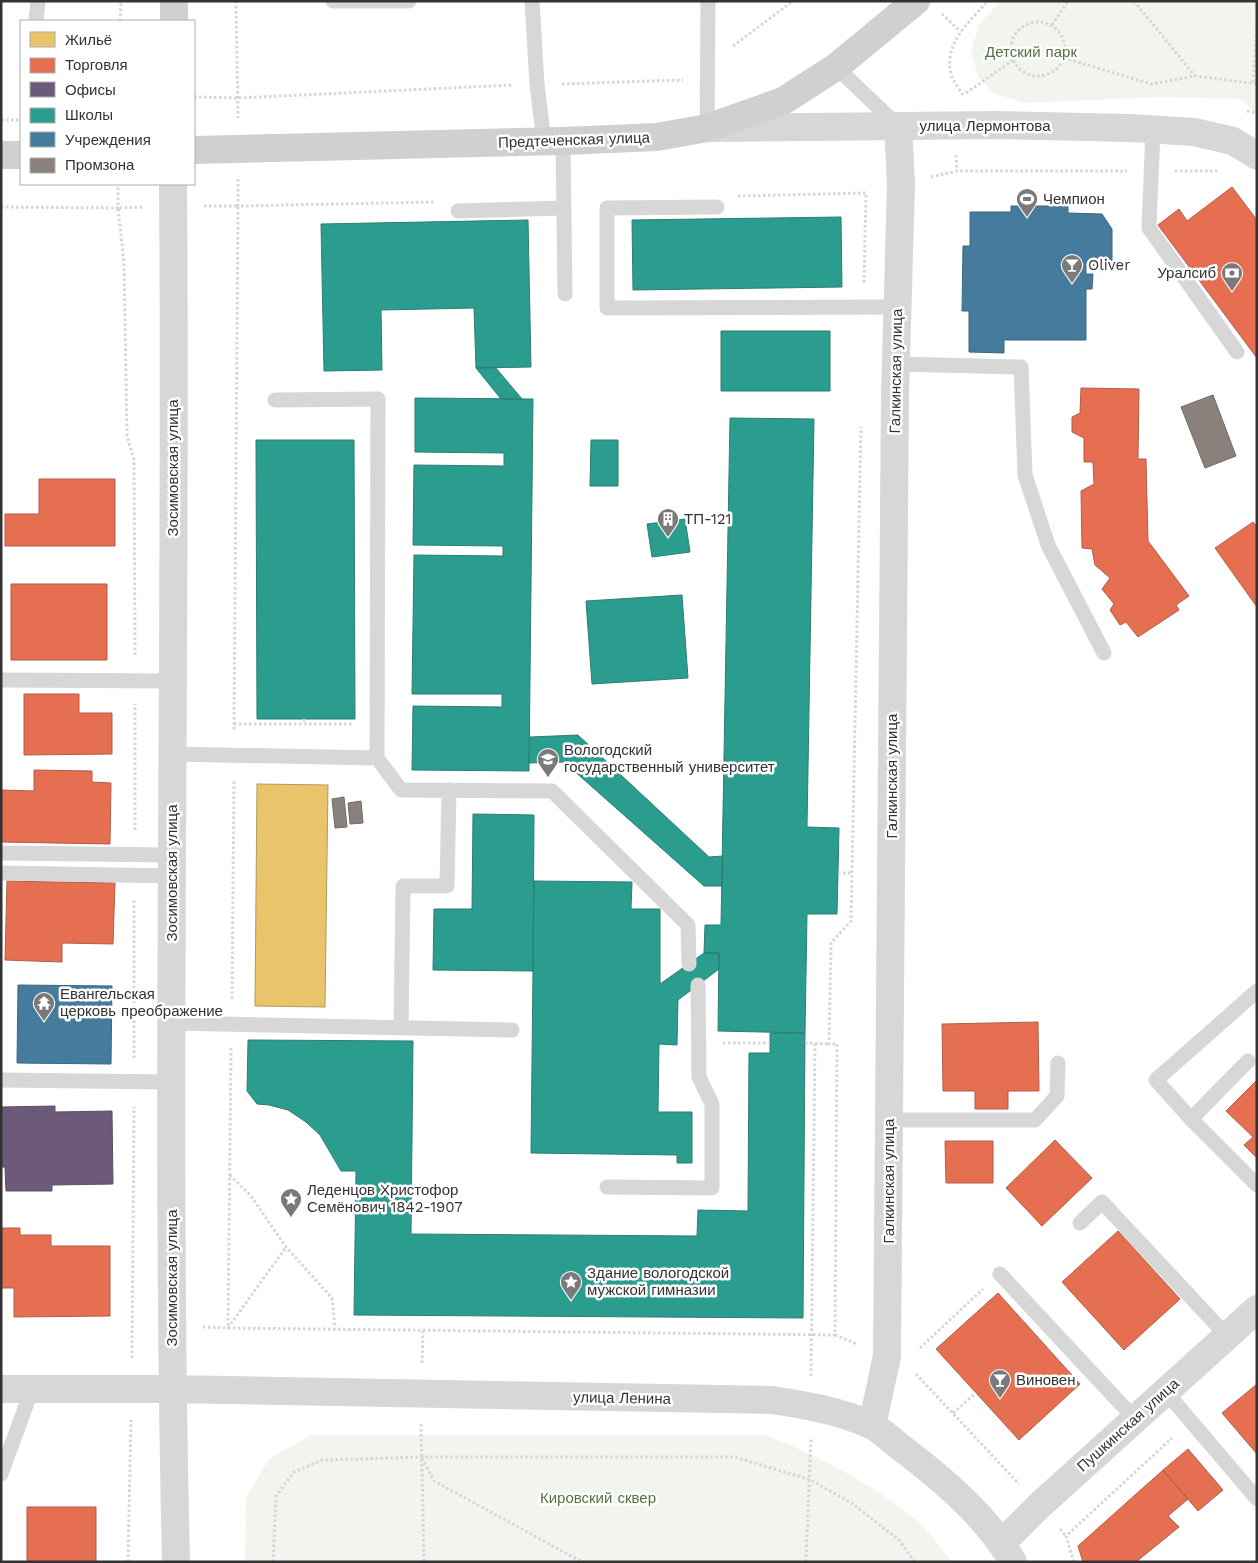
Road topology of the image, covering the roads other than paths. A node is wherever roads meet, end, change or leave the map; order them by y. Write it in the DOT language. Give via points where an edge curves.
graph roads {
  1 [pos="38,1"];
  2 [pos="174,1"];
  3 [pos="333,1"];
  4 [pos="409,1"];
  5 [pos="532,1"];
  6 [pos="708,1"];
  7 [pos="916,1"];
  8 [pos="36,20"];
  9 [pos="174,20"];
  10 [pos="836,67"];
  11 [pos="898,126"];
  12 [pos="707,128"];
  13 [pos="1153,130"];
  14 [pos="554,142"];
  15 [pos="195,150"];
  16 [pos="1,155"];
  17 [pos="20,155"];
  18 [pos="1257,156"];
  19 [pos="173,195"];
  20 [pos="717,207"];
  21 [pos="564,208"];
  22 [pos="458,211"];
  23 [pos="565,294"];
  24 [pos="897,307"];
  25 [pos="1237,352"];
  26 [pos="896,364"];
  27 [pos="275,400"];
  28 [pos="1104,653"];
  29 [pos="1,669"];
  30 [pos="2,680"];
  31 [pos="172,681"];
  32 [pos="172,754"];
  33 [pos="377,758"];
  34 [pos="450,790"];
  35 [pos="1,853"];
  36 [pos="172,866"];
  37 [pos="1,873"];
  38 [pos="689,964"];
  39 [pos="698,985"];
  40 [pos="1257,991"];
  41 [pos="171,1023"];
  42 [pos="400,1028"];
  43 [pos="512,1030"];
  44 [pos="1248,1061"];
  45 [pos="1058,1063"];
  46 [pos="1,1080"];
  47 [pos="171,1082"];
  48 [pos="1191,1119"];
  49 [pos="889,1120"];
  50 [pos="1257,1185"];
  51 [pos="608,1187"];
  52 [pos="1080,1223"];
  53 [pos="1000,1274"];
  54 [pos="1257,1310"];
  55 [pos="1227,1336"];
  56 [pos="1,1389"];
  57 [pos="32,1389"];
  58 [pos="172,1389"];
  59 [pos="1166,1392"];
  60 [pos="1135,1419"];
  61 [pos="872,1426"];
  62 [pos="1,1474"];
  63 [pos="1257,1499"];
  64 [pos="1007,1552"];
  65 [pos="176,1562"];
  1 -- 8 [label="lane"];
  2 -- 9 [label="street"];
  3 -- 4 [label="lane"];
  5 -- 14 [label="lane" via="537,84"];
  6 -- 12 [label="lane"];
  7 -- 10 [label="street, Предтеченская улица"];
  10 -- 11 [label="lane"];
  10 -- 12 [label="street, Предтеченская улица" via="783,101"];
  11 -- 12 [label="street, улица Лермонтова"];
  11 -- 13 [label="street, улица Лермонтова"];
  11 -- 24 [label="street, Галкинская улица" via="901,184"];
  12 -- 14 [label="street, Предтеченская улица" via="657,137"];
  13 -- 18 [label="street, улица Лермонтова" via="1194,132 1233,141"];
  13 -- 25 [label="lane" via="1148,228"];
  14 -- 15 [label="street, Предтеченская улица"];
  14 -- 21 [label="lane"];
  16 -- 17 [label="street"];
  19 -- 31 [label="street, Зосимовская улица"];
  20 -- 24 [label="lane" via="607,208 607,308"];
  21 -- 22 [label="lane"];
  21 -- 23 [label="lane"];
  24 -- 26 [label="street, Галкинская улица"];
  26 -- 28 [label="lane" via="1021,368 1025,475 1048,545"];
  26 -- 49 [label="street, Галкинская улица"];
  27 -- 33 [label="lane" via="378,399"];
  29 -- 30 [label="lane"];
  30 -- 31 [label="lane"];
  31 -- 32 [label="street, Зосимовская улица"];
  32 -- 33 [label="lane"];
  32 -- 36 [label="street, Зосимовская улица"];
  33 -- 34 [label="lane" via="401,790"];
  34 -- 38 [label="lane" via="552,791 688,925"];
  34 -- 42 [label="lane" via="448,886 403,886"];
  35 -- 36 [label="lane"];
  36 -- 37 [label="lane"];
  36 -- 41 [label="street, Зосимовская улица"];
  39 -- 51 [label="lane" via="698,1077 712,1104 712,1188"];
  40 -- 48 [label="lane" via="1156,1080"];
  41 -- 42 [label="lane"];
  41 -- 47 [label="street, Зосимовская улица"];
  42 -- 43 [label="lane"];
  44 -- 48 [label="lane"];
  45 -- 49 [label="lane" via="1058,1096 1036,1120"];
  46 -- 47 [label="lane"];
  47 -- 58 [label="street, Зосимовская улица"];
  48 -- 50 [label="lane"];
  49 -- 61 [label="street, Галкинская улица" via="888,1356"];
  52 -- 55 [label="lane" via="1102,1202"];
  53 -- 60 [label="lane"];
  54 -- 55 [label="street, Пушкинская улица"];
  55 -- 59 [label="street, Пушкинская улица"];
  56 -- 57 [label="street, улица Ленина"];
  57 -- 58 [label="street, улица Ленина"];
  57 -- 62 [label="lane"];
  58 -- 61 [label="street, улица Ленина" via="772,1400 812,1406"];
  58 -- 65 [label="street, Зосимовская улица"];
  59 -- 60 [label="street, Пушкинская улица"];
  59 -- 63 [label="lane"];
  60 -- 64 [label="street, Пушкинская улица" via="1040,1505"];
  61 -- 64 [label="street, улица Ленина" via="967,1504"];
}
